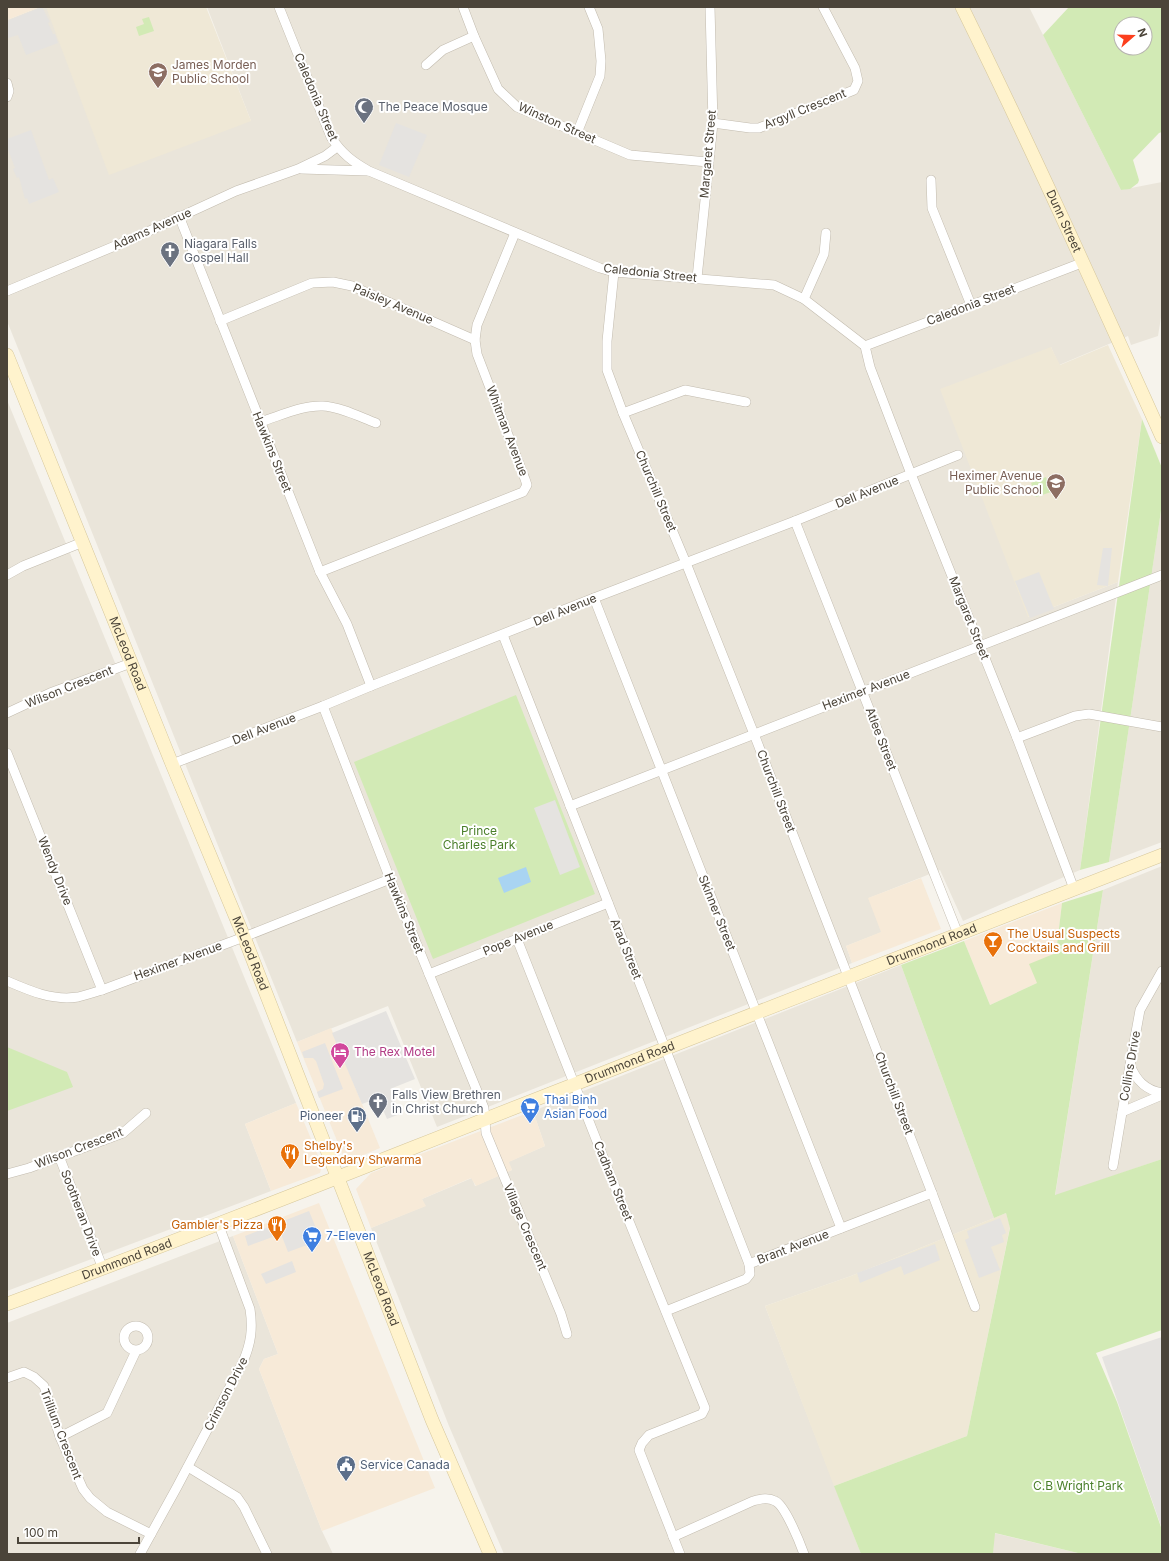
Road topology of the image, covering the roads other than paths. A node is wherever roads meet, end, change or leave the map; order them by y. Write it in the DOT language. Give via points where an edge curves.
graph roads {
  1 [pos="279,7"];
  2 [pos="463,7"];
  3 [pos="589,7"];
  4 [pos="710,7"];
  5 [pos="823,7"];
  6 [pos="962,7"];
  7 [pos="474,36"];
  8 [pos="426,64"];
  9 [pos="7,83"];
  10 [pos="7,97"];
  11 [pos="713,123"];
  12 [pos="577,133"];
  13 [pos="337,147"];
  14 [pos="708,162"];
  15 [pos="298,169"];
  16 [pos="369,171"];
  17 [pos="931,180"];
  18 [pos="179,216"];
  19 [pos="515,233"];
  20 [pos="826,233"];
  21 [pos="1084,262"];
  22 [pos="614,272"];
  23 [pos="697,278"];
  24 [pos="7,291"];
  25 [pos="804,299"];
  26 [pos="971,305"];
  27 [pos="220,321"];
  28 [pos="475,340"];
  29 [pos="865,346"];
  30 [pos="7,355"];
  31 [pos="746,402"];
  32 [pos="623,412"];
  33 [pos="260,422"];
  34 [pos="376,423"];
  35 [pos="1162,437"];
  36 [pos="958,455"];
  37 [pos="911,474"];
  38 [pos="796,521"];
  39 [pos="83,542"];
  40 [pos="686,563"];
  41 [pos="320,572"];
  42 [pos="7,575"];
  43 [pos="1162,575"];
  44 [pos="594,598"];
  45 [pos="503,635"];
  46 [pos="980,646"];
  47 [pos="131,663"];
  48 [pos="371,686"];
  49 [pos="862,692"];
  50 [pos="323,706"];
  51 [pos="7,712"];
  52 [pos="1162,727"];
  53 [pos="754,734"];
  54 [pos="1017,738"];
  55 [pos="7,753"];
  56 [pos="172,764"];
  57 [pos="660,770"];
  58 [pos="570,806"];
  59 [pos="1162,855"];
  60 [pos="390,879"];
  61 [pos="1074,889"];
  62 [pos="608,903"];
  63 [pos="958,934"];
  64 [pos="244,937"];
  65 [pos="517,939"];
  66 [pos="1162,971"];
  67 [pos="429,974"];
  68 [pos="849,978"];
  69 [pos="7,981"];
  70 [pos="102,990"];
  71 [pos="757,1013"];
  72 [pos="666,1048"];
  73 [pos="1130,1065"];
  74 [pos="574,1084"];
  75 [pos="1162,1094"];
  76 [pos="1122,1112"];
  77 [pos="146,1113"];
  78 [pos="485,1119"];
  79 [pos="59,1156"];
  80 [pos="1113,1166"];
  81 [pos="7,1174"];
  82 [pos="337,1178"];
  83 [pos="932,1192"];
  84 [pos="218,1223"];
  85 [pos="841,1228"];
  86 [pos="749,1264"];
  87 [pos="103,1269"];
  88 [pos="7,1304"];
  89 [pos="975,1307"];
  90 [pos="666,1311"];
  91 [pos="566,1334"];
  92 [pos="136,1351"];
  93 [pos="7,1378"];
  94 [pos="60,1437"];
  95 [pos="188,1467"];
  96 [pos="151,1534"];
  97 [pos="673,1537"];
  98 [pos="140,1554"];
  99 [pos="266,1554"];
  100 [pos="490,1554"];
  101 [pos="680,1554"];
  102 [pos="804,1554"];
  1 -- 13 [label="street, Caledonia Street" via="326,127"];
  2 -- 7 [label="street, Winston Street"];
  3 -- 12 [label="street" via="598,29 600,76"];
  4 -- 11 [label="street, Margaret Street"];
  5 -- 11 [label="street, Argyll Crescent" via="855,68 858,81 854,90 759,128"];
  6 -- 21 [label="main road, Dunn Street"];
  7 -- 8 [label="street" via="443,50"];
  7 -- 12 [label="street, Winston Street" via="498,89 517,107"];
  9 -- 10 [label="street"];
  11 -- 14 [label="street, Margaret Street"];
  12 -- 14 [label="street, Winston Street" via="630,155"];
  13 -- 15 [label="street, Adams Avenue"];
  13 -- 16 [label="street, Caledonia Street" via="352,161"];
  14 -- 23 [label="street, Margaret Street"];
  15 -- 16 [label="street, Adams Avenue"];
  15 -- 18 [label="street, Adams Avenue" via="236,191"];
  16 -- 19 [label="street, Caledonia Street"];
  17 -- 26 [label="street" via="932,208"];
  18 -- 24 [label="street, Adams Avenue" via="134,238"];
  18 -- 27 [label="street, Hawkins Street"];
  19 -- 22 [label="street, Caledonia Street"];
  19 -- 28 [label="street, Whitman Avenue" via="477,324"];
  20 -- 25 [label="street" via="824,254"];
  21 -- 26 [label="street, Caledonia Street"];
  21 -- 35 [label="main road, Dunn Street"];
  22 -- 23 [label="street, Caledonia Street"];
  22 -- 32 [label="street, Churchill Street" via="607,341 608,370"];
  23 -- 25 [label="street, Caledonia Street" via="774,285"];
  25 -- 29 [label="street, Caledonia Street"];
  26 -- 29 [label="street, Caledonia Street"];
  27 -- 28 [label="street, Paisley Avenue" via="312,283 333,282 352,286"];
  27 -- 33 [label="street, Hawkins Street"];
  28 -- 41 [label="street, Whitman Avenue" via="477,354 527,485 523,492"];
  29 -- 37 [label="street, Margaret Street" via="870,367"];
  30 -- 39 [label="main road, McLeod Road"];
  31 -- 32 [label="street" via="685,390"];
  32 -- 40 [label="street, Churchill Street"];
  33 -- 34 [label="street" via="305,408 322,406 333,407"];
  33 -- 41 [label="street, Hawkins Street"];
  36 -- 37 [label="street, Dell Avenue"];
  37 -- 38 [label="street, Dell Avenue"];
  37 -- 46 [label="street, Margaret Street"];
  38 -- 40 [label="street, Dell Avenue"];
  38 -- 49 [label="street, Atlee Street"];
  39 -- 42 [label="street"];
  39 -- 47 [label="main road, McLeod Road"];
  40 -- 44 [label="street, Dell Avenue"];
  40 -- 53 [label="street, Churchill Street"];
  41 -- 48 [label="street, Hawkins Street" via="348,624"];
  43 -- 46 [label="street, Heximer Avenue"];
  44 -- 45 [label="street, Dell Avenue"];
  44 -- 57 [label="street, Skinner Street"];
  45 -- 48 [label="street, Dell Avenue"];
  45 -- 58 [label="street, Arad Street"];
  46 -- 49 [label="street, Heximer Avenue"];
  46 -- 54 [label="street, Margaret Street"];
  47 -- 51 [label="street, Wilson Crescent"];
  47 -- 56 [label="main road, McLeod Road"];
  48 -- 50 [label="street, Dell Avenue"];
  49 -- 53 [label="street, Heximer Avenue"];
  49 -- 63 [label="street, Atlee Street"];
  50 -- 56 [label="street, Dell Avenue"];
  50 -- 60 [label="street, Hawkins Street"];
  52 -- 54 [label="street" via="1089,714 1074,716"];
  53 -- 57 [label="street, Heximer Avenue"];
  53 -- 68 [label="street, Churchill Street"];
  54 -- 61 [label="street, Margaret Street"];
  55 -- 70 [label="street, Wendy Drive"];
  56 -- 64 [label="main road, McLeod Road"];
  57 -- 58 [label="street, Heximer Avenue"];
  57 -- 71 [label="street, Skinner Street"];
  58 -- 62 [label="street, Arad Street"];
  59 -- 61 [label="main road, Drummond Road"];
  60 -- 64 [label="street, Heximer Avenue"];
  60 -- 67 [label="street, Hawkins Street"];
  61 -- 63 [label="main road, Drummond Road"];
  62 -- 65 [label="street, Pope Avenue"];
  62 -- 72 [label="street, Arad Street"];
  63 -- 68 [label="main road, Drummond Road"];
  64 -- 70 [label="street, Heximer Avenue"];
  64 -- 82 [label="main road, McLeod Road"];
  65 -- 67 [label="street, Pope Avenue"];
  65 -- 74 [label="street, Cadham Street"];
  66 -- 73 [label="street, Collins Drive" via="1140,1010"];
  67 -- 78 [label="street, Hawkins Street" via="484,1108"];
  68 -- 71 [label="main road, Drummond Road"];
  68 -- 83 [label="street, Churchill Street"];
  69 -- 70 [label="street, Heximer Avenue" via="38,994 59,997 78,997"];
  71 -- 72 [label="main road, Drummond Road"];
  71 -- 85 [label="street, Skinner Street"];
  72 -- 74 [label="main road, Drummond Road"];
  72 -- 86 [label="street, Arad Street"];
  73 -- 75 [label="street" via="1135,1077 1144,1086"];
  73 -- 76 [label="street, Collins Drive"];
  74 -- 78 [label="main road, Drummond Road"];
  74 -- 90 [label="street, Cadham Street"];
  75 -- 76 [label="street"];
  76 -- 80 [label="street, Collins Drive"];
  77 -- 79 [label="street, Wilson Crescent" via="123,1133"];
  78 -- 82 [label="main road, Drummond Road"];
  78 -- 91 [label="street, Village Crescent" via="486,1133 561,1314"];
  79 -- 81 [label="street, Wilson Crescent"];
  79 -- 87 [label="street, Sootheran Drive"];
  82 -- 84 [label="main road, Drummond Road"];
  82 -- 100 [label="main road, McLeod Road" via="432,1420"];
  83 -- 85 [label="street, Brant Avenue"];
  83 -- 89 [label="street, Churchill Street"];
  84 -- 87 [label="main road, Drummond Road"];
  84 -- 95 [label="street, Crimson Drive" via="250,1309 250,1344"];
  85 -- 86 [label="street, Brant Avenue"];
  86 -- 90 [label="street, Brant Avenue" via="750,1274 746,1279"];
  87 -- 88 [label="main road, Drummond Road"];
  90 -- 97 [label="street, Cadham Street" via="705,1408 702,1414 649,1435 639,1450"];
  92 -- 94 [label="street" via="107,1413"];
  93 -- 94 [label="street, Trillium Crescent" via="24,1372 34,1376 44,1386"];
  94 -- 96 [label="street, Trillium Crescent" via="83,1489 90,1498 107,1512"];
  95 -- 96 [label="street, Crimson Drive"];
  95 -- 99 [label="street" via="237,1497"];
  96 -- 98 [label="street, Crimson Drive"];
  97 -- 101 [label="street"];
  97 -- 102 [label="street" via="765,1498 780,1505 796,1532"];
}
